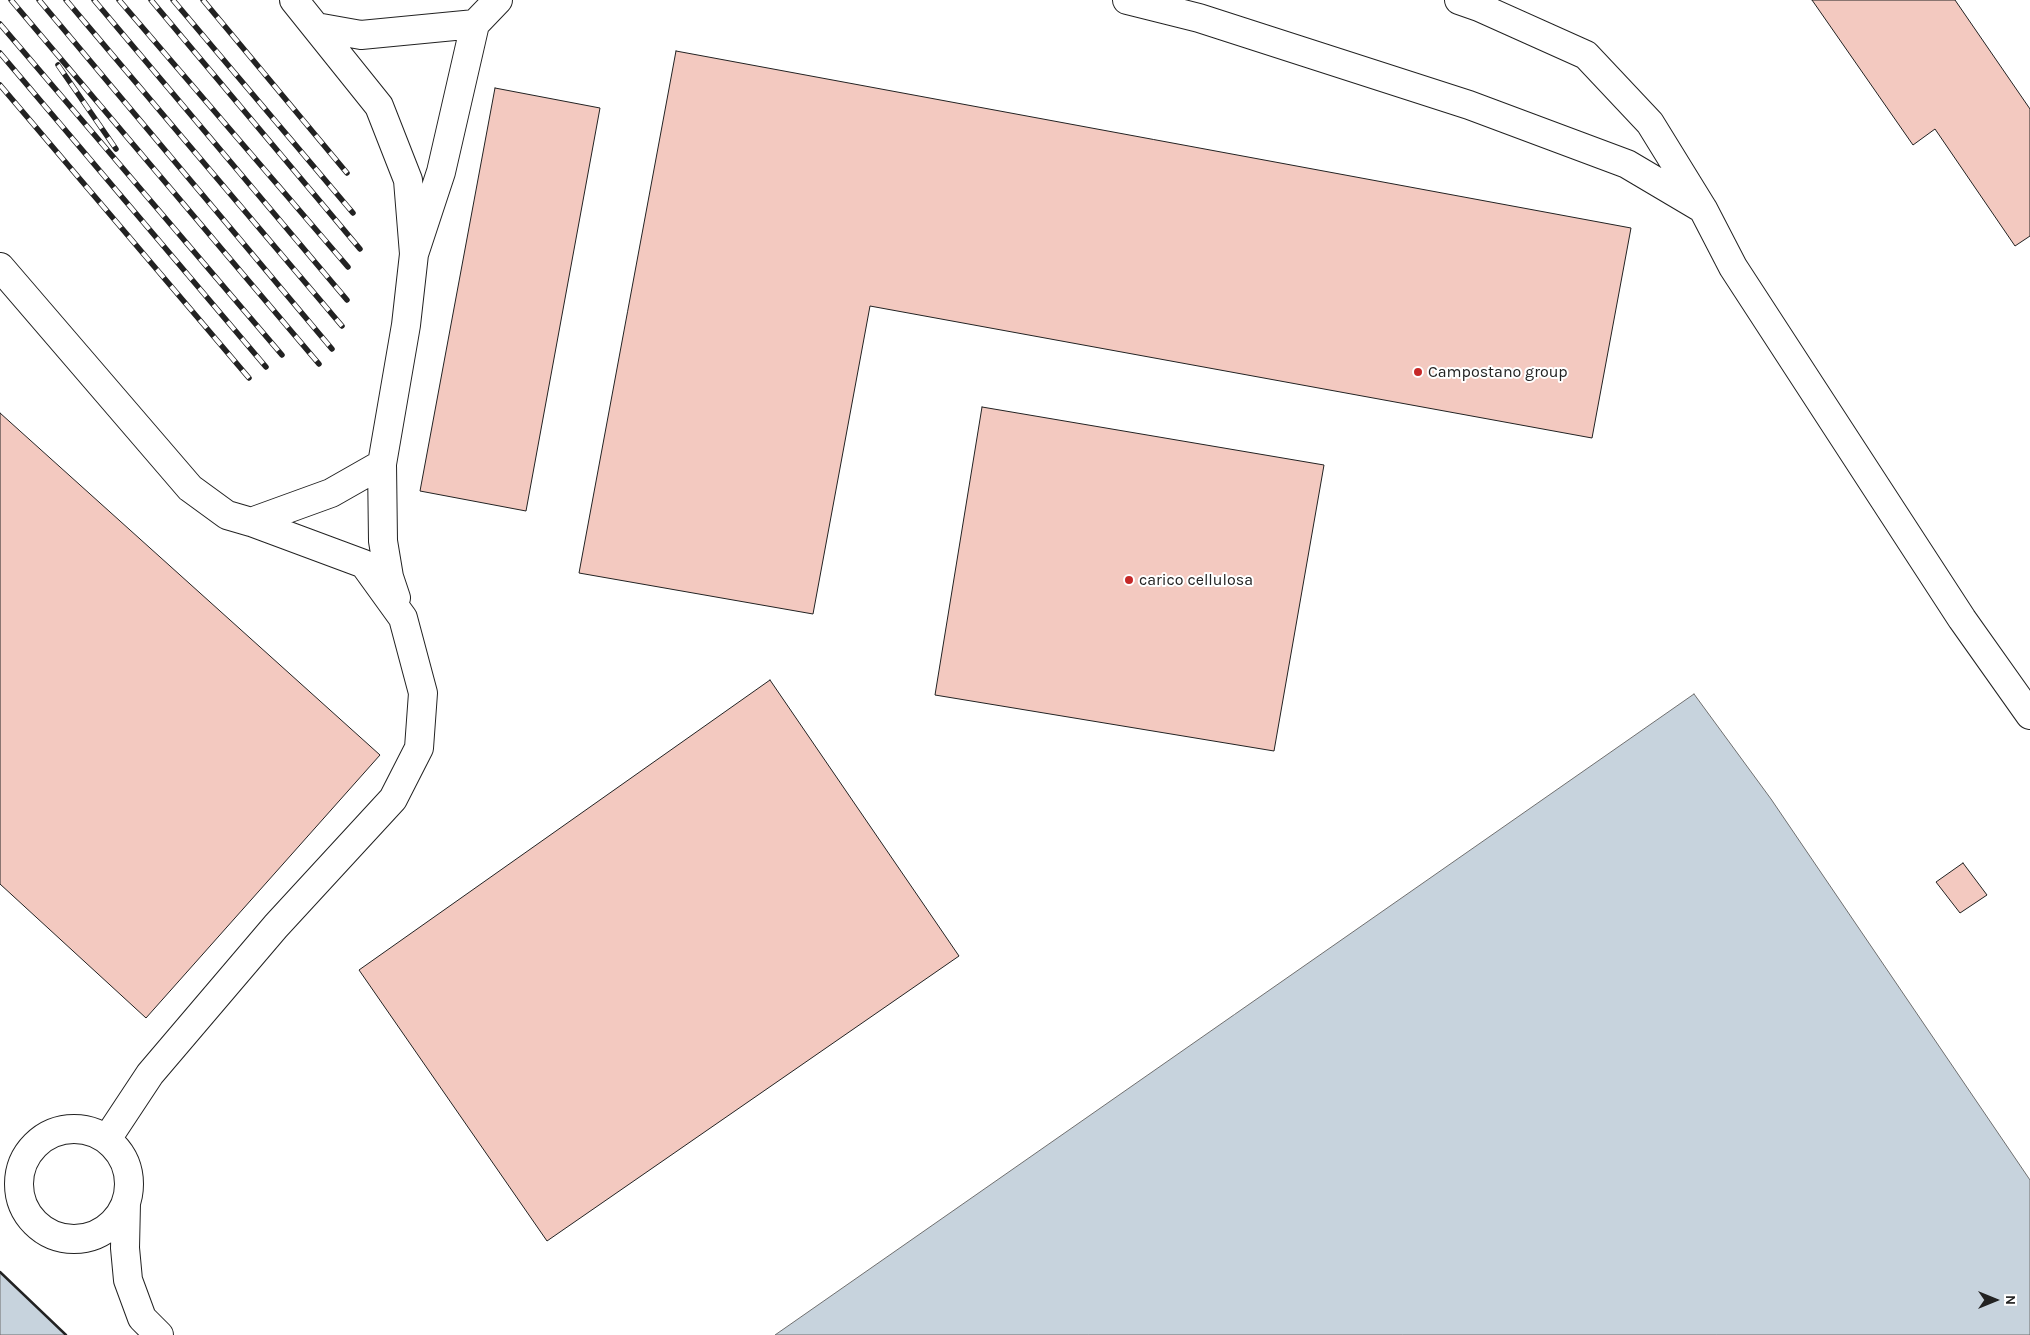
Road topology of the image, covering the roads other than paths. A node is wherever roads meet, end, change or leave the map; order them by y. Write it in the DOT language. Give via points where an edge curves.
graph roads {
  1 [pos="294,0"];
  2 [pos="498,0"];
  3 [pos="1127,0"];
  4 [pos="1459,0"];
  5 [pos="475,24"];
  6 [pos="316,27"];
  7 [pos="1703,209"];
  8 [pos="414,254"];
  9 [pos="0,267"];
  10 [pos="382,464"];
  11 [pos="250,522"];
  12 [pos="403,618"];
  13 [pos="2030,715"];
  14 [pos="106,1139"];
  15 [pos="10,1172"];
  16 [pos="126,1203"];
  17 [pos="159,1335"];
  1 -- 6 [label="lane"];
  2 -- 5 [label="lane"];
  3 -- 7 [label="lane" via="1199,18 1469,105 1627,164"];
  4 -- 7 [label="lane" via="1586,55 1650,123"];
  5 -- 6 [label="lane" via="361,35"];
  5 -- 8 [label="lane" via="441,172"];
  6 -- 8 [label="lane" via="379,106 408,180"];
  7 -- 13 [label="lane" via="1738,276 1962,619"];
  8 -- 10 [label="lane" via="406,325"];
  9 -- 11 [label="lane" via="190,488 227,514"];
  10 -- 11 [label="lane" via="331,493"];
  10 -- 12 [label="lane" via="383,541 389,577"];
  11 -- 12 [label="lane" via="364,564"];
  12 -- 14 [label="lane" via="423,693 418,748 393,799 276,926 150,1074"];
  14 -- 15 [label="lane" via="90,1131 71,1129 53,1133 37,1143"];
  14 -- 16 [label="lane" via="120,1152 128,1168 130,1186"];
  15 -- 16 [label="lane" via="25,1211 37,1226 70,1240 104,1232 118,1219"];
  16 -- 17 [label="lane" via="128,1280 142,1318"];
}
